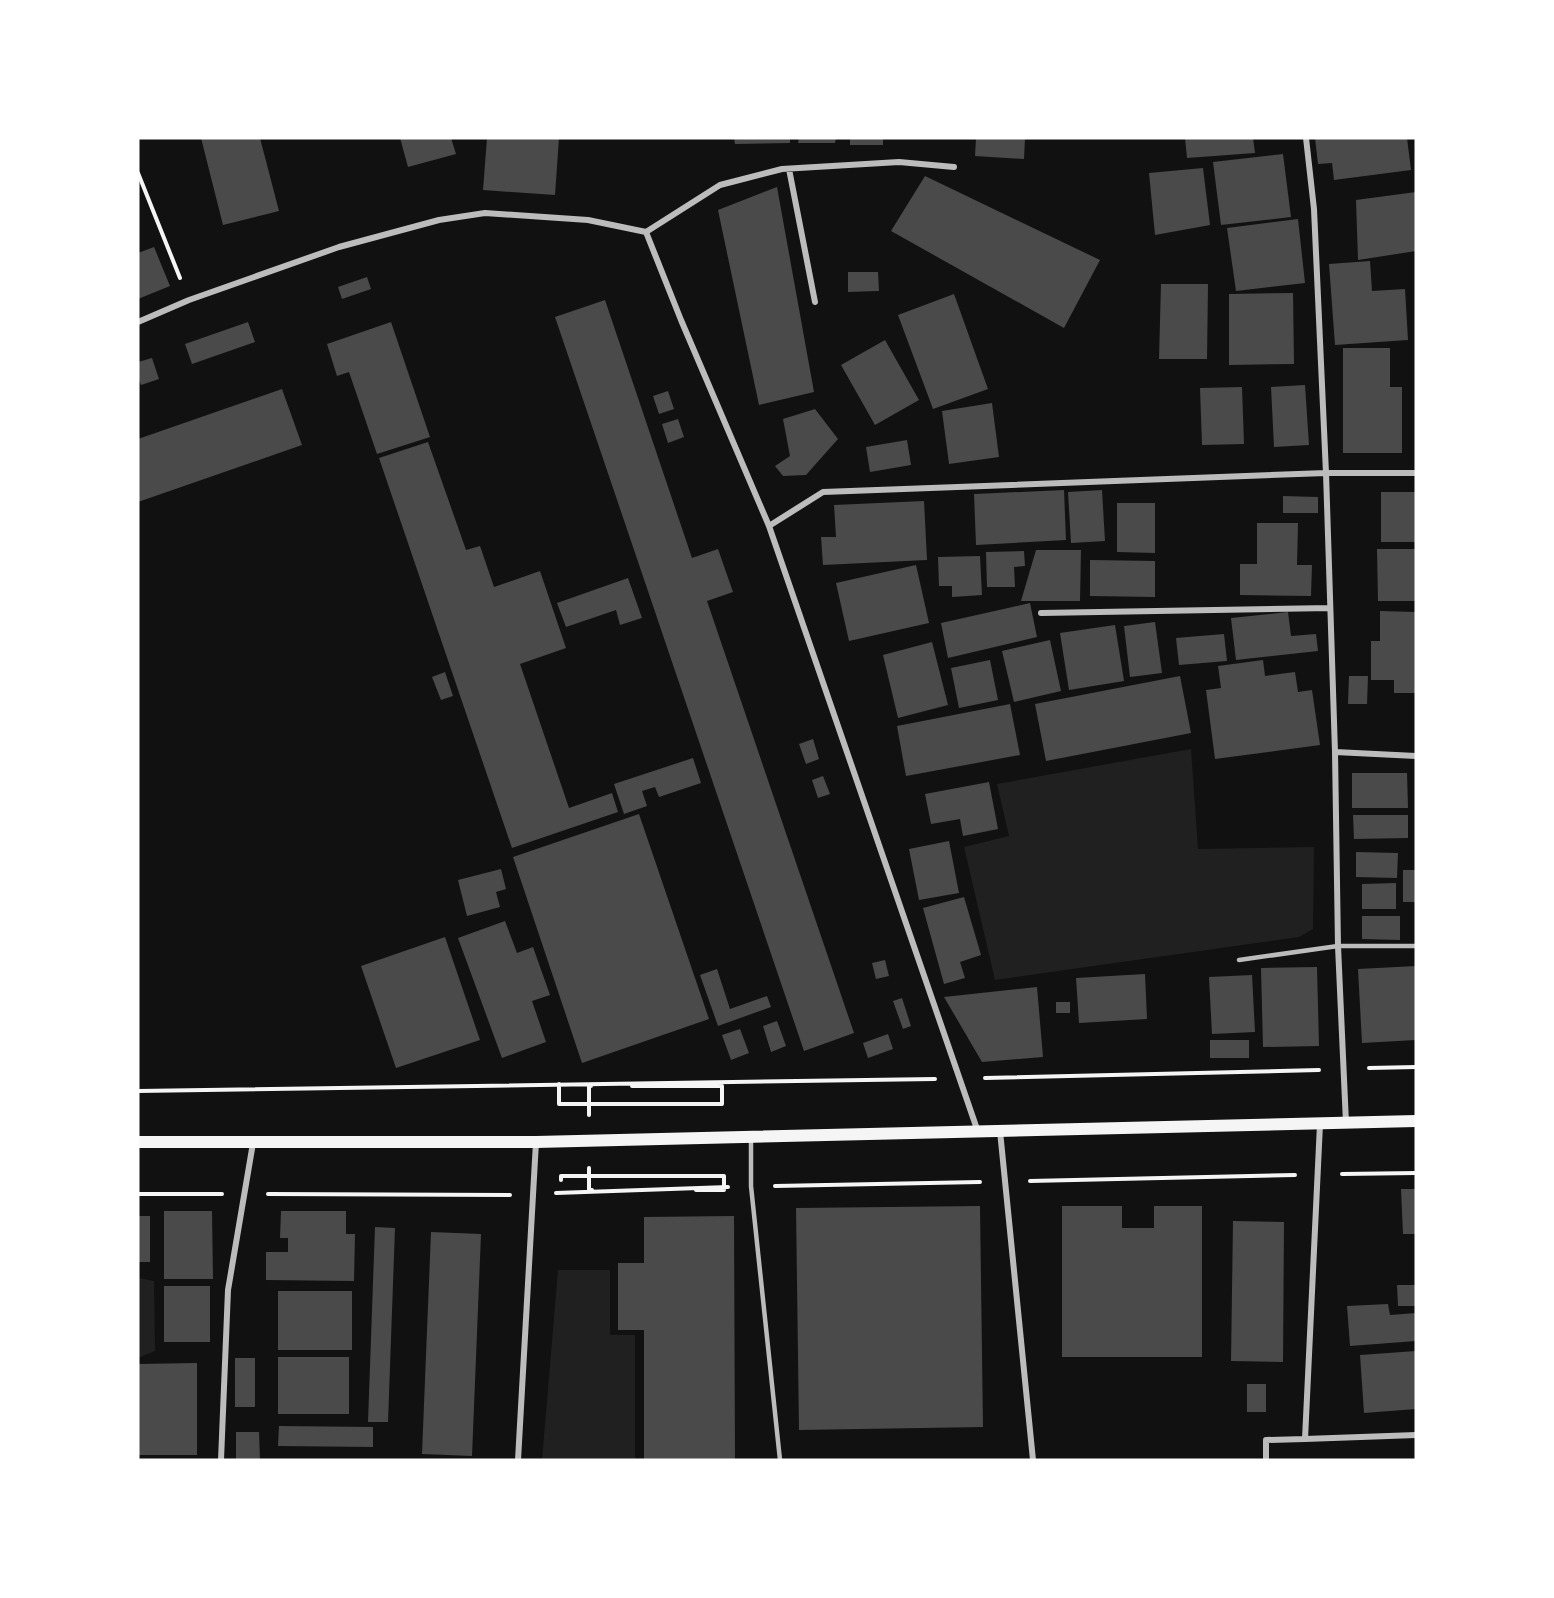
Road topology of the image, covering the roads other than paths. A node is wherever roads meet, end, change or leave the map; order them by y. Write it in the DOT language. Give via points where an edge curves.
graph roads {
  1 [pos="1306,138"];
  2 [pos="954,167"];
  3 [pos="789,169"];
  4 [pos="646,232"];
  5 [pos="815,302"];
  6 [pos="138,322"];
  7 [pos="1326,473"];
  8 [pos="1416,473"];
  9 [pos="769,525"];
  10 [pos="1330,608"];
  11 [pos="1041,613"];
  12 [pos="1335,752"];
  13 [pos="1416,756"];
  14 [pos="1338,946"];
  15 [pos="1416,946"];
  16 [pos="1239,960"];
  17 [pos="1416,1121"];
  18 [pos="1320,1123"];
  19 [pos="1346,1123"];
  20 [pos="1000,1131"];
  21 [pos="978,1132"];
  22 [pos="751,1137"];
  23 [pos="138,1142"];
  24 [pos="536,1142"];
  25 [pos="253,1143"];
  26 [pos="1416,1435"];
  27 [pos="1305,1439"];
  28 [pos="221,1460"];
  29 [pos="518,1460"];
  30 [pos="780,1460"];
  31 [pos="1033,1460"];
  32 [pos="1266,1460"];
  1 -- 7 [label="street" via="1314,209"];
  2 -- 3 [label="street" via="900,162"];
  3 -- 4 [label="street" via="720,185"];
  3 -- 5 [label="street"];
  4 -- 6 [label="street" via="588,220 485,213 439,220 339,247"];
  4 -- 9 [label="street"];
  7 -- 8 [label="street"];
  7 -- 9 [label="street" via="823,492"];
  7 -- 10 [label="street"];
  9 -- 21 [label="street"];
  10 -- 11 [label="street"];
  10 -- 12 [label="street"];
  12 -- 13 [label="street"];
  12 -- 14 [label="street"];
  14 -- 15 [label="lane"];
  14 -- 16 [label="lane"];
  14 -- 19 [label="street"];
  17 -- 19 [label="main road"];
  18 -- 19 [label="main road"];
  18 -- 20 [label="main road"];
  18 -- 27 [label="street"];
  20 -- 21 [label="main road"];
  20 -- 31 [label="street"];
  21 -- 22 [label="main road"];
  22 -- 24 [label="main road"];
  22 -- 30 [label="lane" via="751,1186"];
  23 -- 25 [label="main road"];
  24 -- 25 [label="main road"];
  24 -- 29 [label="street"];
  25 -- 28 [label="street" via="228,1290"];
  26 -- 27 [label="street"];
  27 -- 32 [label="street" via="1266,1440"];
}
